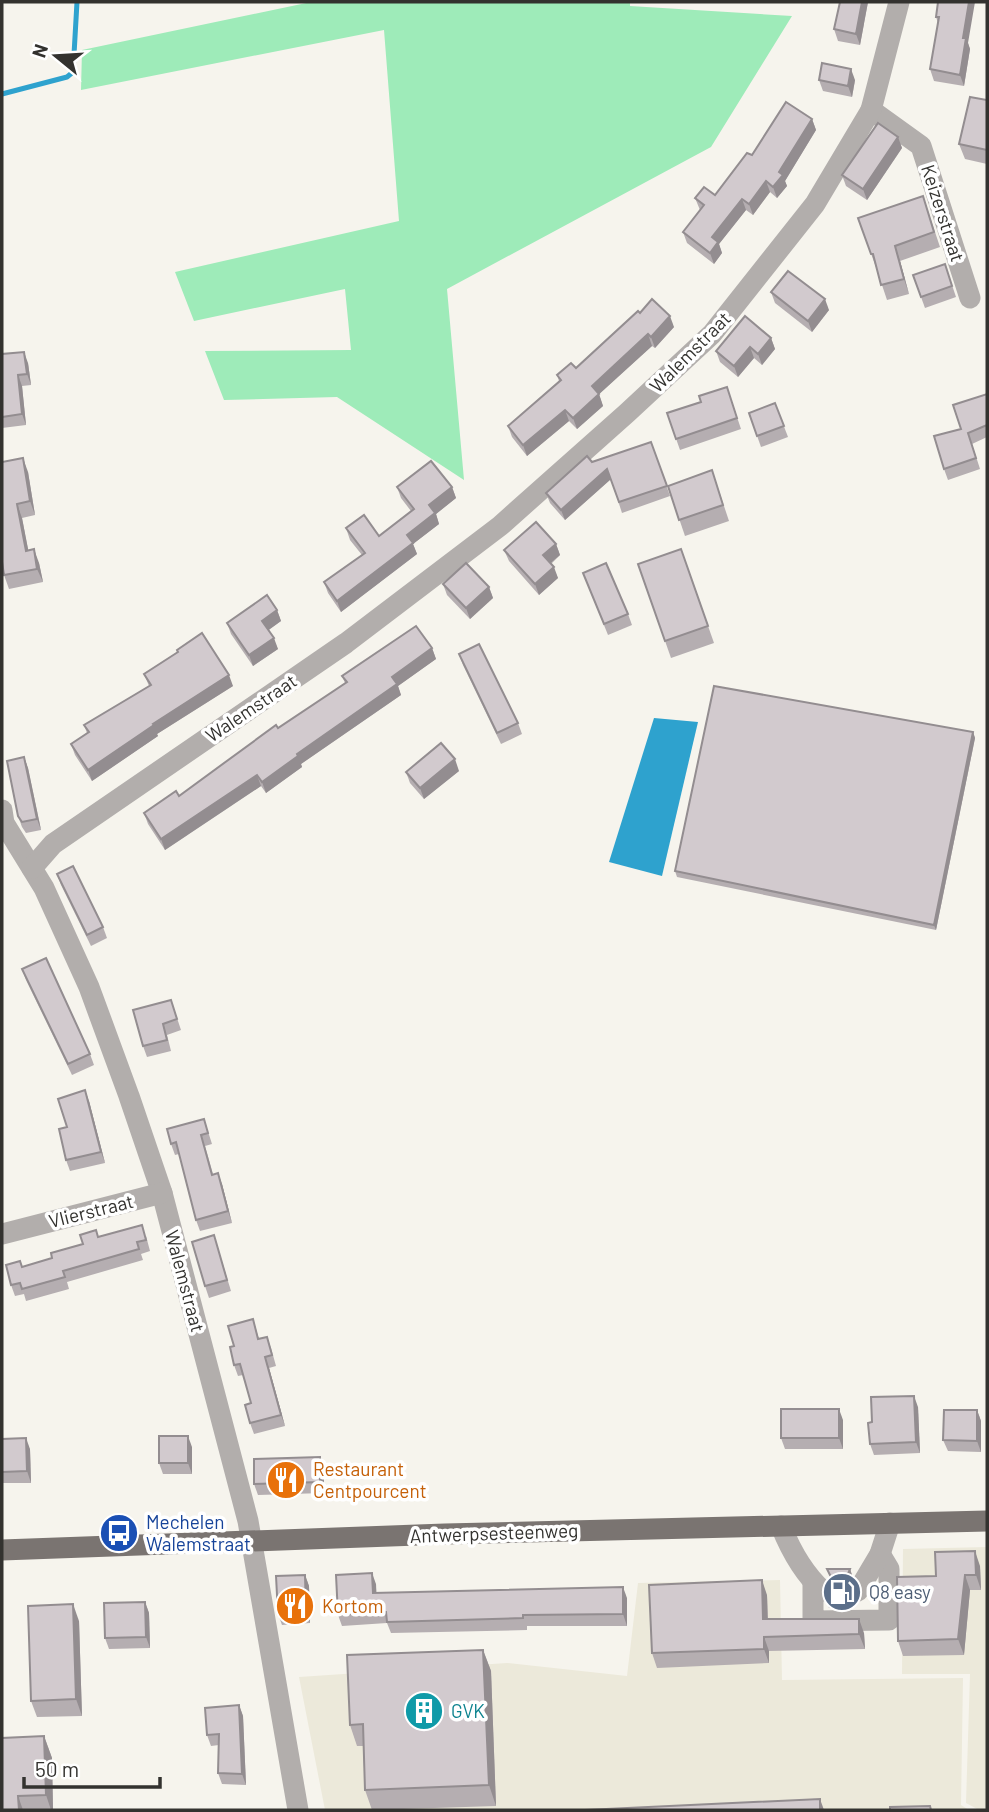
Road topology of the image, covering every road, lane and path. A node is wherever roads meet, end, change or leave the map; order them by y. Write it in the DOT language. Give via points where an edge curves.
graph roads {
  1 [pos="899,2"];
  2 [pos="871,110"];
  3 [pos="971,298"];
  4 [pos="2,810"];
  5 [pos="32,868"];
  6 [pos="162,1193"];
  7 [pos="8,1228"];
  8 [pos="987,1521"];
  9 [pos="890,1523"];
  10 [pos="781,1526"];
  11 [pos="251,1542"];
  12 [pos="2,1550"];
  13 [pos="880,1554"];
  14 [pos="858,1591"];
  15 [pos="298,1810"];
  1 -- 2 [label="street, Walemstraat"];
  2 -- 3 [label="street, Keizerstraat" via="921,146"];
  2 -- 5 [label="street, Walemstraat" via="815,204 712,334 627,413 500,526 346,643 53,844"];
  4 -- 5 [label="street" via="4,823"];
  5 -- 6 [label="street, Walemstraat" via="89,987"];
  6 -- 7 [label="street, Vlierstraat"];
  6 -- 11 [label="street, Walemstraat"];
  8 -- 9 [label="main road, Antwerpsesteenweg"];
  9 -- 10 [label="main road, Antwerpsesteenweg"];
  9 -- 13 [label="street"];
  10 -- 11 [label="main road, Antwerpsesteenweg"];
  10 -- 13 [label="street" via="791,1550 819,1587 813,1620 889,1620 888,1569"];
  11 -- 12 [label="main road, Antwerpsesteenweg"];
  11 -- 15 [label="street, Walemstraat"];
  13 -- 14 [label="street"];
}
